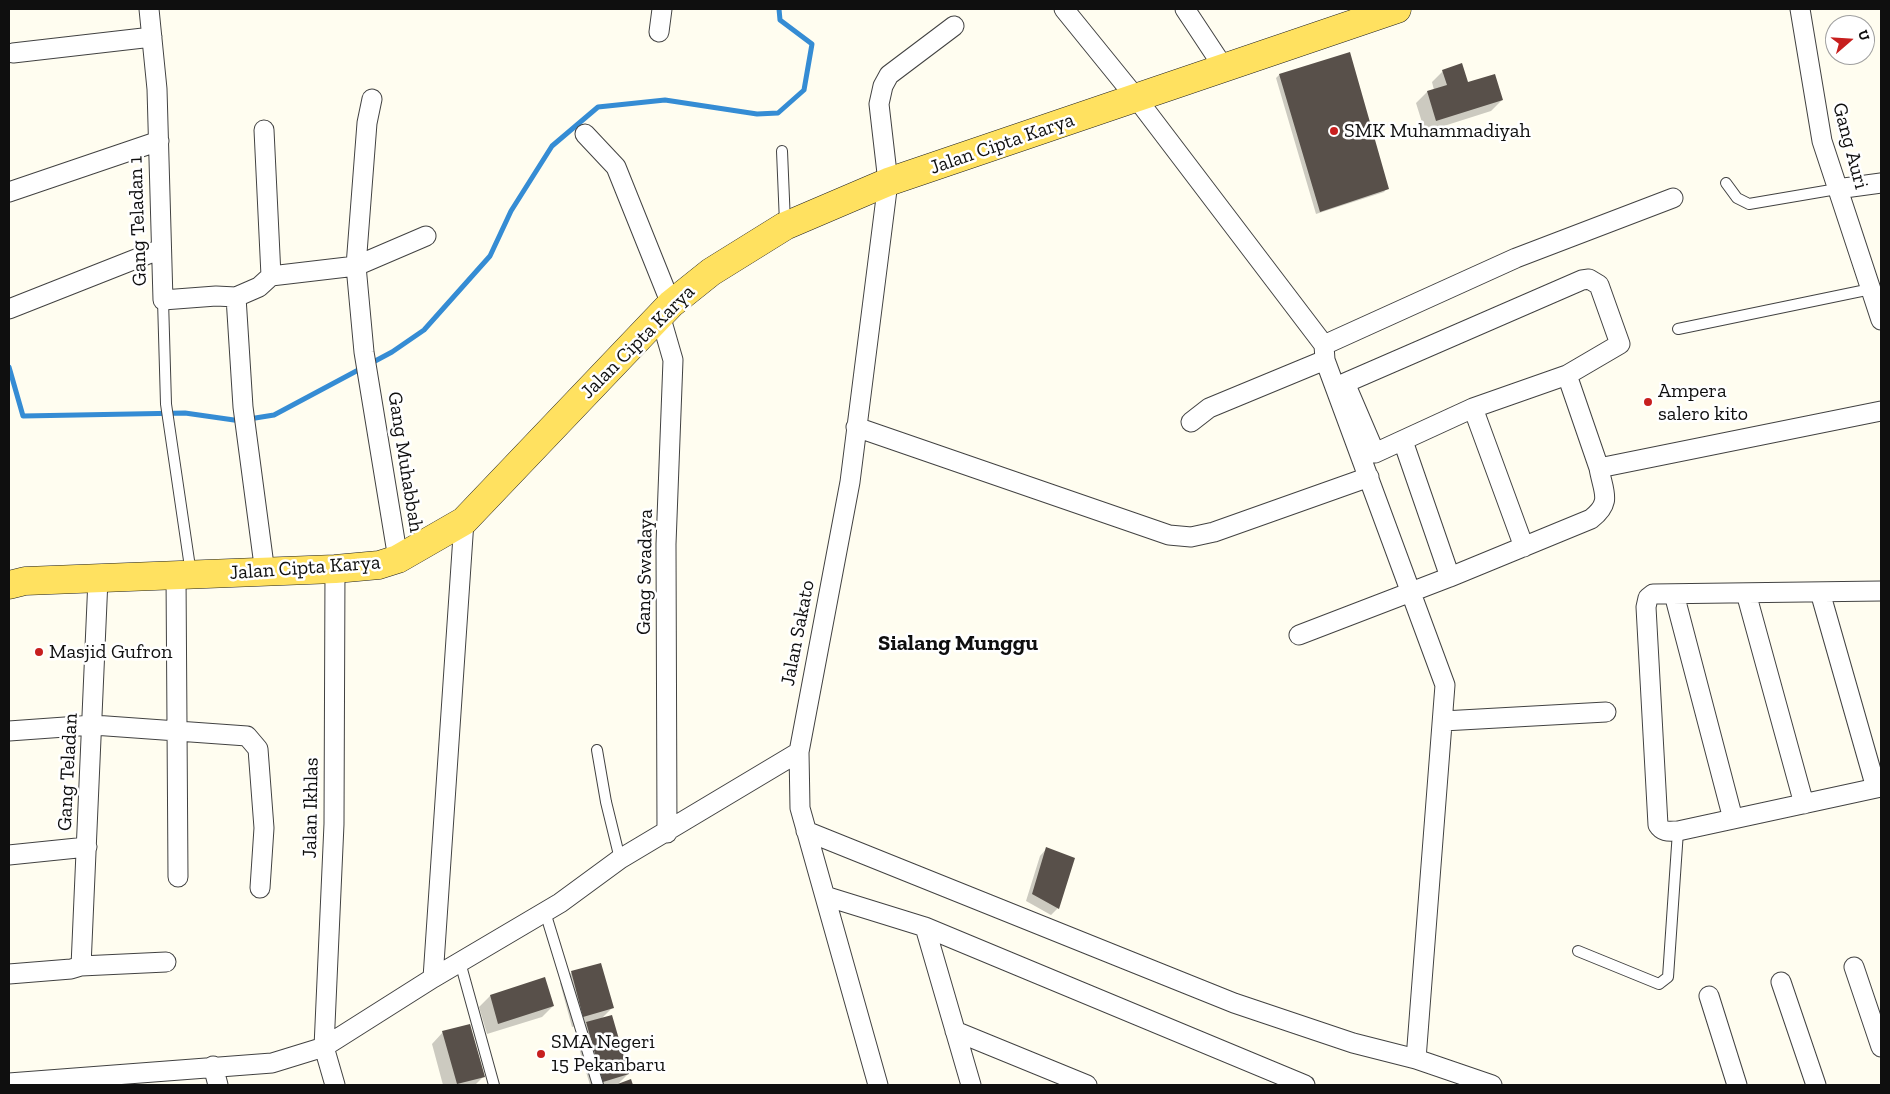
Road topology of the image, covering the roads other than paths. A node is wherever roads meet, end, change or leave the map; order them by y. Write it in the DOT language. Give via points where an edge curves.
graph roads {
  1 [pos="150,9"];
  2 [pos="662,9"];
  3 [pos="1064,9"];
  4 [pos="1185,9"];
  5 [pos="1397,9"];
  6 [pos="1800,9"];
  7 [pos="954,26"];
  8 [pos="659,32"];
  9 [pos="152,37"];
  10 [pos="14,53"];
  11 [pos="1224,68"];
  12 [pos="1137,98"];
  13 [pos="372,100"];
  14 [pos="264,130"];
  15 [pos="585,134"];
  16 [pos="159,142"];
  17 [pos="782,151"];
  18 [pos="888,182"];
  19 [pos="1726,183"];
  20 [pos="1881,183"];
  21 [pos="1837,188"];
  22 [pos="9,192"];
  23 [pos="1673,198"];
  24 [pos="785,226"];
  25 [pos="426,236"];
  26 [pos="161,249"];
  27 [pos="356,266"];
  28 [pos="271,276"];
  29 [pos="1871,289"];
  30 [pos="236,297"];
  31 [pos="163,300"];
  32 [pos="9,309"];
  33 [pos="666,310"];
  34 [pos="1881,319"];
  35 [pos="1678,329"];
  36 [pos="1325,352"];
  37 [pos="1567,376"];
  38 [pos="1474,408"];
  39 [pos="1881,411"];
  40 [pos="1191,422"];
  41 [pos="856,427"];
  42 [pos="1403,441"];
  43 [pos="1599,468"];
  44 [pos="1369,477"];
  45 [pos="464,521"];
  46 [pos="1524,547"];
  47 [pos="398,559"];
  48 [pos="335,569"];
  49 [pos="265,573"];
  50 [pos="184,575"];
  51 [pos="1450,577"];
  52 [pos="98,579"];
  53 [pos="9,585"];
  54 [pos="1881,591"];
  55 [pos="1820,592"];
  56 [pos="1411,593"];
  57 [pos="1746,593"];
  58 [pos="1674,594"];
  59 [pos="1298,636"];
  60 [pos="1606,712"];
  61 [pos="1444,721"];
  62 [pos="93,725"];
  63 [pos="9,731"];
  64 [pos="177,731"];
  65 [pos="597,750"];
  66 [pos="799,752"];
  67 [pos="1879,788"];
  68 [pos="1804,804"];
  69 [pos="1733,819"];
  70 [pos="806,831"];
  71 [pos="1678,831"];
  72 [pos="667,832"];
  73 [pos="88,847"];
  74 [pos="9,855"];
  75 [pos="620,859"];
  76 [pos="178,877"];
  77 [pos="260,888"];
  78 [pos="825,896"];
  79 [pos="544,912"];
  80 [pos="925,927"];
  81 [pos="1578,951"];
  82 [pos="166,962"];
  83 [pos="460,962"];
  84 [pos="80,966"];
  85 [pos="1854,967"];
  86 [pos="9,974"];
  87 [pos="433,978"];
  88 [pos="1781,982"];
  89 [pos="1709,996"];
  90 [pos="955,1031"];
  91 [pos="324,1047"];
  92 [pos="1881,1048"];
  93 [pos="1416,1060"];
  94 [pos="213,1066"];
  95 [pos="1058,1079"];
  96 [pos="9,1083"];
  97 [pos="218,1085"];
  98 [pos="335,1085"];
  99 [pos="494,1085"];
  100 [pos="598,1085"];
  101 [pos="878,1085"];
  102 [pos="971,1085"];
  103 [pos="1088,1085"];
  104 [pos="1305,1085"];
  105 [pos="1492,1085"];
  106 [pos="1737,1085"];
  107 [pos="1816,1085"];
  1 -- 9 [label="street, Gang Teladan 1"];
  2 -- 8 [label="street"];
  3 -- 12 [label="street"];
  4 -- 11 [label="street"];
  5 -- 11 [label="main road, Jalan Cipta Karya"];
  6 -- 21 [label="street, Gang Auri" via="1822,141"];
  7 -- 18 [label="street, Jalan Sakato" via="889,75 882,86 879,104"];
  9 -- 10 [label="street"];
  9 -- 16 [label="street, Gang Teladan 1"];
  11 -- 12 [label="main road, Jalan Cipta Karya"];
  12 -- 18 [label="main road, Jalan Cipta Karya"];
  12 -- 36 [label="street"];
  13 -- 27 [label="street" via="367,123"];
  14 -- 28 [label="street"];
  15 -- 33 [label="street, Gang Swadaya" via="616,167"];
  16 -- 22 [label="street"];
  16 -- 26 [label="street, Gang Teladan 1"];
  17 -- 24 [label="lane"];
  18 -- 24 [label="main road, Jalan Cipta Karya"];
  18 -- 41 [label="street, Jalan Sakato"];
  19 -- 21 [label="lane" via="1737,198 1749,204"];
  20 -- 21 [label="street"];
  21 -- 29 [label="street, Gang Auri"];
  23 -- 36 [label="street" via="1516,258"];
  24 -- 33 [label="main road, Jalan Cipta Karya" via="711,272"];
  25 -- 27 [label="street"];
  26 -- 31 [label="street, Gang Teladan 1"];
  26 -- 32 [label="street"];
  27 -- 28 [label="street"];
  27 -- 47 [label="street, Gang Muhabbah" via="364,352"];
  28 -- 30 [label="street"];
  29 -- 34 [label="street, Gang Auri"];
  29 -- 35 [label="lane"];
  30 -- 31 [label="street"];
  30 -- 49 [label="street" via="243,407"];
  31 -- 50 [label="lane, Gang Teladan 1" via="166,404"];
  33 -- 45 [label="main road, Jalan Cipta Karya"];
  33 -- 72 [label="street, Gang Swadaya" via="673,360 666,544"];
  36 -- 40 [label="street" via="1209,408"];
  36 -- 44 [label="street"];
  37 -- 38 [label="street"];
  37 -- 42 [label="street" via="1620,344 1599,285 1589,279 1346,383 1375,453"];
  37 -- 43 [label="street"];
  38 -- 42 [label="street"];
  38 -- 46 [label="street"];
  39 -- 43 [label="street"];
  41 -- 44 [label="street" via="1169,536 1191,537 1214,532"];
  41 -- 66 [label="street, Jalan Sakato" via="850,482"];
  42 -- 51 [label="street"];
  43 -- 46 [label="street" via="1606,502 1602,510 1591,519"];
  44 -- 56 [label="street"];
  45 -- 47 [label="main road, Jalan Cipta Karya"];
  45 -- 87 [label="street"];
  46 -- 51 [label="street"];
  47 -- 48 [label="main road, Jalan Cipta Karya" via="379,565"];
  48 -- 49 [label="main road, Jalan Cipta Karya"];
  48 -- 91 [label="street, Jalan Ikhlas" via="334,824"];
  49 -- 50 [label="main road, Jalan Cipta Karya"];
  50 -- 52 [label="main road, Jalan Cipta Karya"];
  50 -- 64 [label="street"];
  51 -- 56 [label="street"];
  52 -- 53 [label="main road, Jalan Cipta Karya" via="25,581"];
  52 -- 62 [label="street, Gang Teladan"];
  54 -- 55 [label="street"];
  55 -- 57 [label="street"];
  55 -- 67 [label="street"];
  56 -- 59 [label="street"];
  56 -- 61 [label="street" via="1445,685"];
  57 -- 58 [label="street"];
  57 -- 68 [label="street"];
  58 -- 69 [label="street"];
  58 -- 71 [label="street" via="1653,594 1648,598 1646,607 1658,825 1664,831"];
  60 -- 61 [label="street"];
  61 -- 93 [label="street"];
  62 -- 63 [label="street"];
  62 -- 64 [label="street"];
  62 -- 73 [label="street, Gang Teladan"];
  64 -- 76 [label="street"];
  64 -- 77 [label="street" via="247,736 258,749 264,828"];
  65 -- 75 [label="lane"];
  66 -- 70 [label="street, Jalan Sakato" via="800,808"];
  66 -- 72 [label="street"];
  67 -- 68 [label="street"];
  68 -- 69 [label="street"];
  69 -- 71 [label="street"];
  70 -- 78 [label="street, Jalan Sakato"];
  70 -- 93 [label="street" via="1234,1004"];
  71 -- 81 [label="lane" via="1668,978 1659,984"];
  72 -- 75 [label="street"];
  73 -- 74 [label="street"];
  73 -- 84 [label="street, Gang Teladan"];
  75 -- 79 [label="street"];
  78 -- 80 [label="street"];
  78 -- 101 [label="street, Jalan Sakato"];
  79 -- 83 [label="street"];
  79 -- 100 [label="lane"];
  80 -- 90 [label="street"];
  80 -- 104 [label="street"];
  82 -- 84 [label="street"];
  83 -- 87 [label="street"];
  83 -- 99 [label="lane"];
  84 -- 86 [label="street"];
  85 -- 92 [label="street"];
  87 -- 91 [label="street"];
  88 -- 107 [label="street"];
  89 -- 106 [label="street"];
  90 -- 95 [label="street"];
  90 -- 102 [label="street"];
  91 -- 94 [label="street" via="272,1063"];
  91 -- 98 [label="street, Jalan Ikhlas"];
  93 -- 105 [label="street"];
  94 -- 96 [label="street"];
  94 -- 97 [label="street"];
  95 -- 103 [label="street"];
}
